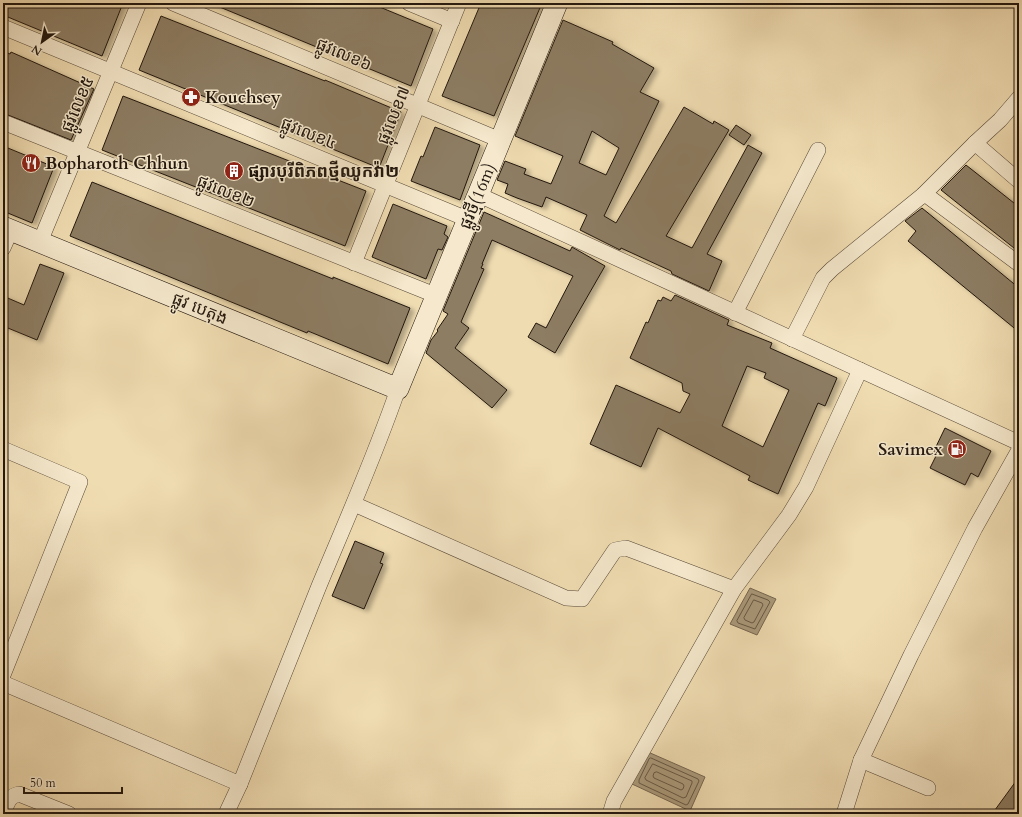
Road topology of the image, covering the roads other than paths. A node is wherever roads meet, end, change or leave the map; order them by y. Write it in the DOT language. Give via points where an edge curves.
graph roads {
  1 [pos="139,3"];
  2 [pos="173,3"];
  3 [pos="409,3"];
  4 [pos="459,3"];
  5 [pos="556,3"];
  6 [pos="452,21"];
  7 [pos="3,27"];
  8 [pos="111,72"];
  9 [pos="1019,98"];
  10 [pos="418,105"];
  11 [pos="3,122"];
  12 [pos="500,140"];
  13 [pos="975,142"];
  14 [pos="818,150"];
  15 [pos="78,152"];
  16 [pos="1019,181"];
  17 [pos="385,185"];
  18 [pos="477,194"];
  19 [pos="924,195"];
  20 [pos="467,219"];
  21 [pos="6,235"];
  22 [pos="40,242"];
  23 [pos="354,263"];
  24 [pos="1019,264"];
  25 [pos="435,296"];
  26 [pos="735,313"];
  27 [pos="792,339"];
  28 [pos="860,370"];
  29 [pos="398,389"];
  30 [pos="1019,443"];
  31 [pos="3,449"];
  32 [pos="1019,450"];
  33 [pos="354,504"];
  34 [pos="734,589"];
  35 [pos="3,676"];
  36 [pos="3,683"];
  37 [pos="861,760"];
  38 [pos="240,784"];
  39 [pos="928,788"];
  40 [pos="3,814"];
  41 [pos="69,814"];
  42 [pos="226,814"];
  43 [pos="610,814"];
  44 [pos="844,814"];
  1 -- 8 [label="street, ផ្លូវលេខ៥"];
  2 -- 10 [label="street, ផ្លូវលេខ៦"];
  3 -- 6 [label="street"];
  4 -- 6 [label="street, ផ្លុវលេខ៧"];
  5 -- 12 [label="street, ផ្លូវថ្មី(16m)"];
  6 -- 10 [label="street, ផ្លុវលេខ៧"];
  7 -- 8 [label="street, ផ្លូវលេខ៤"];
  8 -- 15 [label="street, ផ្លូវលេខ៥"];
  8 -- 17 [label="street, ផ្លូវលេខ៤"];
  9 -- 13 [label="street" via="1000,120"];
  10 -- 12 [label="street, ផ្លូវលេខ៦"];
  10 -- 17 [label="street, ផ្លុវលេខ៧"];
  11 -- 15 [label="street, ផ្លូវលេខ២"];
  12 -- 18 [label="street, ផ្លូវថ្មី(16m)"];
  13 -- 16 [label="street"];
  13 -- 19 [label="street"];
  14 -- 26 [label="street"];
  15 -- 22 [label="street, ផ្លូវលេខ៥"];
  15 -- 23 [label="street, ផ្លូវលេខ២"];
  17 -- 20 [label="street, ផ្លូវលេខ៤"];
  17 -- 23 [label="street, ផ្លុវលេខ៧"];
  18 -- 20 [label="street, ផ្លូវថ្មី(16m)"];
  18 -- 26 [label="street"];
  19 -- 24 [label="street"];
  19 -- 27 [label="street" via="823,278"];
  20 -- 25 [label="street, ផ្លូវថ្មី(16m)"];
  21 -- 22 [label="street, ផ្លូវ បេតុង"];
  22 -- 29 [label="street, ផ្លូវ បេតុង"];
  23 -- 25 [label="street, ផ្លូវលេខ២"];
  25 -- 29 [label="street, ផ្លូវថ្មី(16m)"];
  26 -- 27 [label="street"];
  27 -- 28 [label="street"];
  28 -- 30 [label="street"];
  28 -- 34 [label="street" via="806,487 789,515"];
  29 -- 33 [label="street"];
  31 -- 35 [label="street" via="80,482"];
  32 -- 37 [label="street" via="911,655"];
  33 -- 34 [label="street" via="566,598 582,599 615,550 626,548"];
  33 -- 38 [label="street"];
  34 -- 43 [label="street" via="614,801"];
  36 -- 38 [label="street"];
  37 -- 39 [label="street"];
  37 -- 44 [label="street"];
  38 -- 42 [label="street"];
  40 -- 41 [label="street" via="9,799 19,794"];
}
